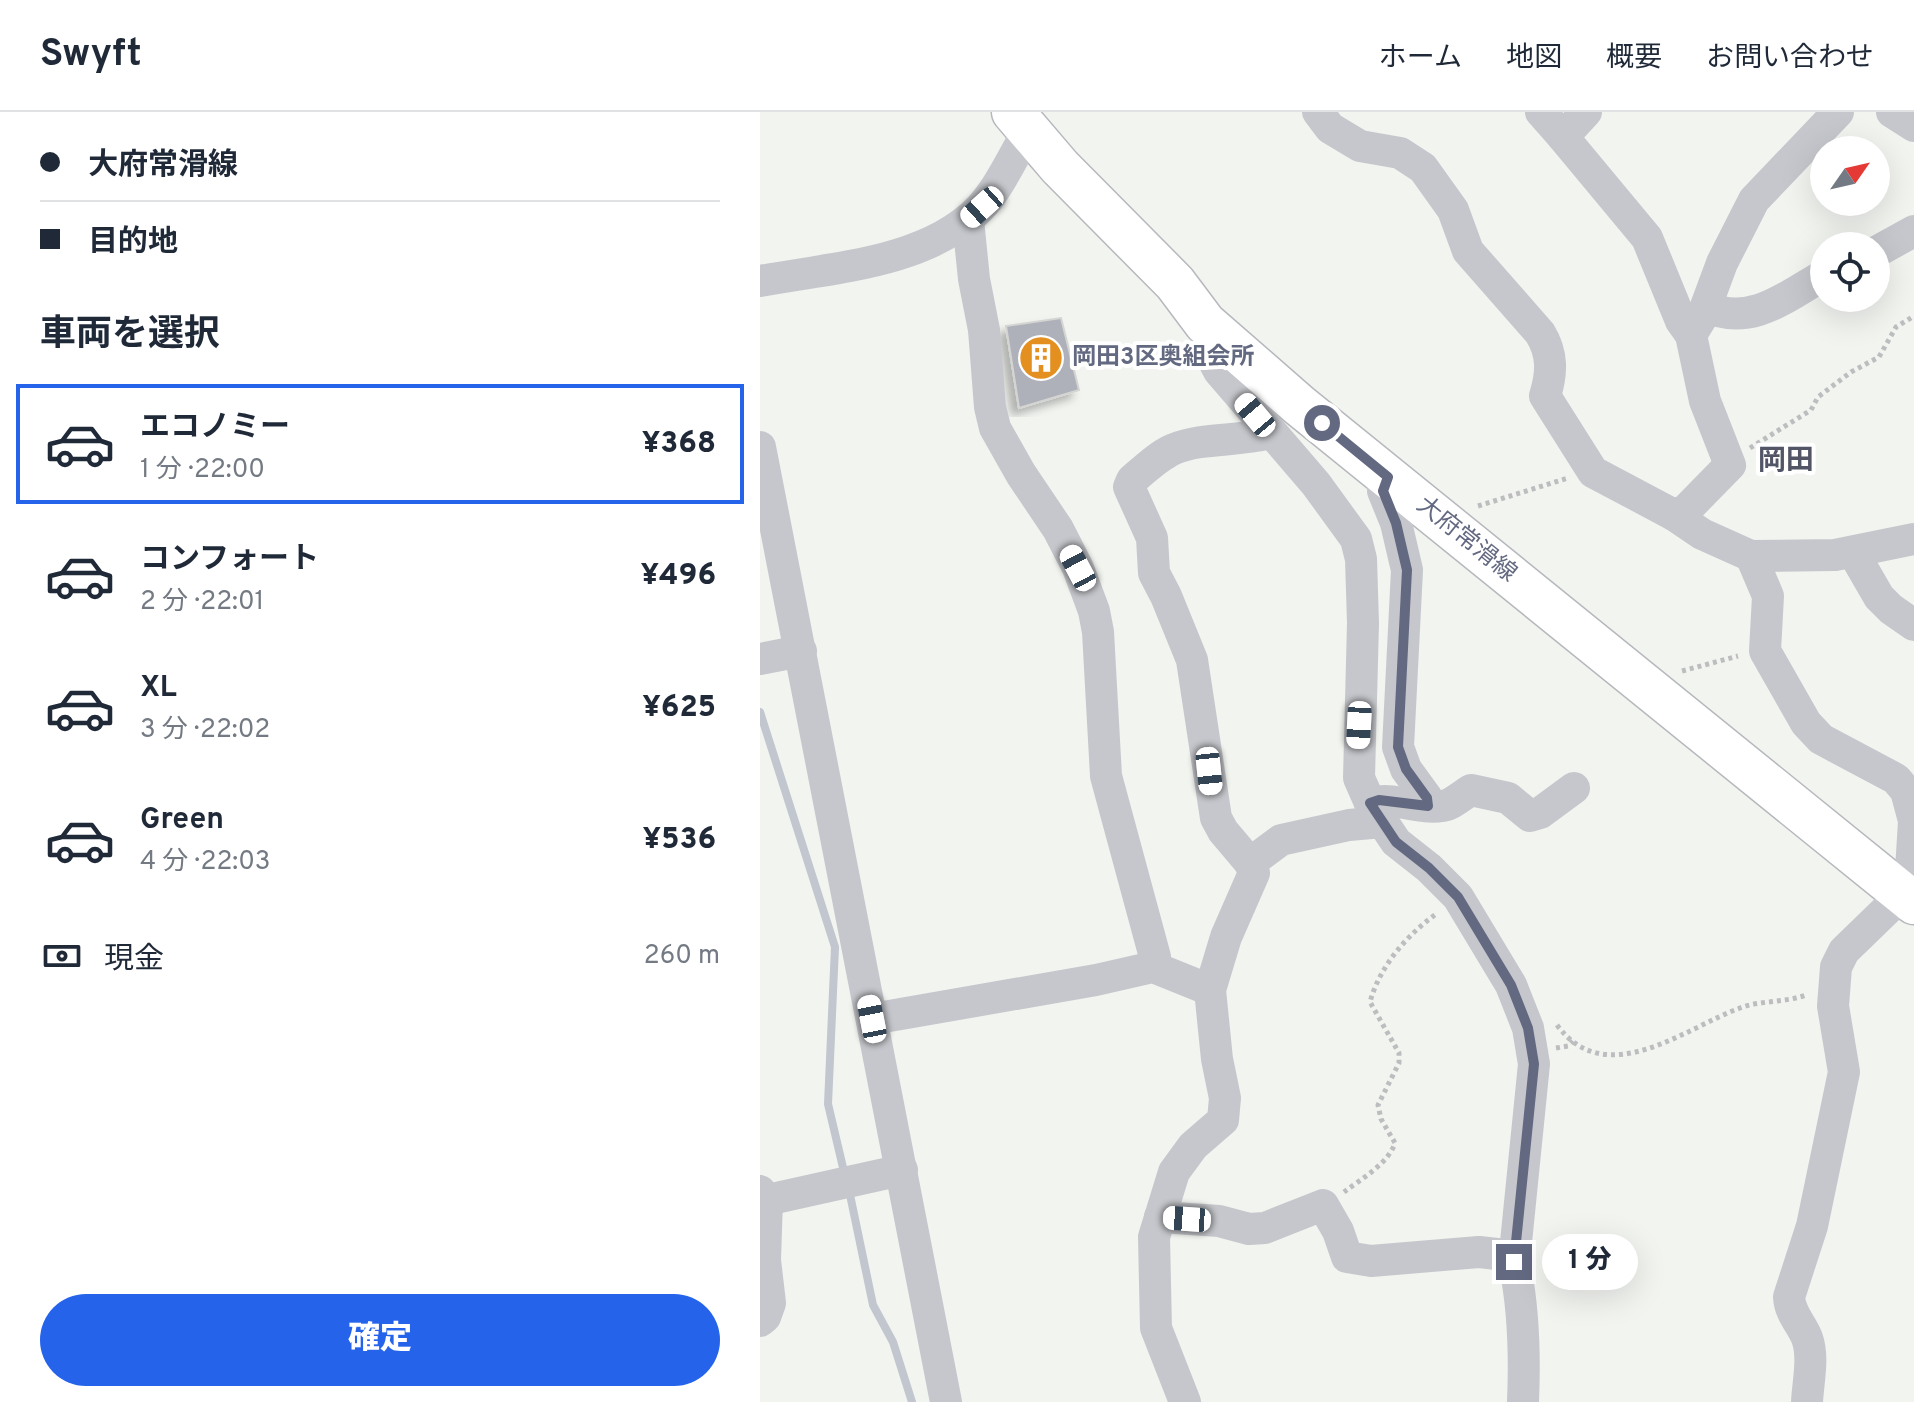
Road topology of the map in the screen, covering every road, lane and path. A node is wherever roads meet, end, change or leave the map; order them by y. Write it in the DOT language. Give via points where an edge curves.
graph roads {
  1 [pos="1318,112"];
  2 [pos="1541,112"];
  3 [pos="1586,112"];
  4 [pos="1838,112"];
  5 [pos="1892,112"];
  6 [pos="1021,122"];
  7 [pos="1914,126"];
  8 [pos="1563,137"];
  9 [pos="968,220"];
  10 [pos="1914,231"];
  11 [pos="1890,244"];
  12 [pos="760,281"];
  13 [pos="1810,283"];
  14 [pos="1706,307"];
  15 [pos="1914,316"];
  16 [pos="1205,323"];
  17 [pos="1691,335"];
  18 [pos="1270,433"];
  19 [pos="760,447"];
  20 [pos="1728,461"];
  21 [pos="1589,466"];
  22 [pos="1388,477"];
  23 [pos="1674,515"];
  24 [pos="1442,520"];
  25 [pos="1914,539"];
  26 [pos="1853,552"];
  27 [pos="1751,556"];
  28 [pos="1914,625"];
  29 [pos="1765,648"];
  30 [pos="801,651"];
  31 [pos="760,659"];
  32 [pos="1636,678"];
  33 [pos="1574,788"];
  34 [pos="1428,806"];
  35 [pos="1376,812"];
  36 [pos="1250,863"];
  37 [pos="1909,899"];
  38 [pos="1153,967"];
  39 [pos="1210,990"];
  40 [pos="872,1019"];
  41 [pos="902,1170"];
  42 [pos="763,1195"];
  43 [pos="1160,1217"];
  44 [pos="1515,1256"];
  45 [pos="760,1321"];
  46 [pos="946,1402"];
  47 [pos="1185,1402"];
  48 [pos="1523,1402"];
  49 [pos="1807,1402"];
  1 -- 21 [label="street" via="1330,128 1360,146 1415,160 1438,185 1468,251 1547,346 1551,373 1545,396"];
  2 -- 8 [label="street"];
  3 -- 8 [label="street"];
  4 -- 14 [label="street" via="1754,200"];
  5 -- 7 [label="street"];
  6 -- 9 [label="street" via="982,207"];
  6 -- 16 [label="main road, 大府常滑線" via="1175,283"];
  8 -- 17 [label="street" via="1647,238"];
  9 -- 12 [label="street" via="892,257"];
  9 -- 38 [label="street" via="995,428 1058,529 1094,611 1106,776 1155,957"];
  10 -- 11 [label="street"];
  13 -- 14 [label="street" via="1765,309 1738,316"];
  14 -- 17 [label="street"];
  15 -- 20 [label="path" via="1896,327 1879,357 1818,397 1811,410"];
  16 -- 18 [label="street" via="1207,348 1219,371"];
  16 -- 22 [label="main road, 大府常滑線"];
  17 -- 20 [label="street" via="1705,401"];
  18 -- 35 [label="street" via="1356,539 1363,623 1359,778"];
  18 -- 36 [label="street" via="1174,449 1129,487 1152,538 1154,573 1192,660 1216,818"];
  19 -- 30 [label="street"];
  20 -- 23 [label="street" via="1730,465 1686,510"];
  21 -- 23 [label="street"];
  21 -- 24 [label="path" via="1578,475"];
  22 -- 24 [label="main road, 大府常滑線"];
  22 -- 34 [label="street" via="1383,491 1407,570 1398,747"];
  23 -- 27 [label="street"];
  24 -- 32 [label="main road, 大府常滑線"];
  25 -- 26 [label="street"];
  26 -- 27 [label="street"];
  26 -- 28 [label="street" via="1879,597"];
  27 -- 29 [label="street" via="1768,596"];
  29 -- 32 [label="path" via="1687,671 1647,670"];
  29 -- 37 [label="street" via="1806,723 1821,739 1896,779 1906,791 1914,821"];
  30 -- 31 [label="street"];
  30 -- 40 [label="street"];
  32 -- 37 [label="main road, 大府常滑線"];
  33 -- 34 [label="street" via="1530,816 1508,798 1471,790 1444,806"];
  34 -- 35 [label="street" via="1379,800"];
  35 -- 36 [label="street" via="1349,825 1281,840"];
  35 -- 44 [label="street" via="1396,842 1458,897 1511,985 1528,1028 1534,1064"];
  36 -- 39 [label="street" via="1254,873"];
  37 -- 49 [label="street" via="1844,951 1836,967 1833,1006 1844,1072 1812,1226 1789,1297 1790,1309 1807,1337"];
  38 -- 39 [label="street"];
  38 -- 40 [label="street"];
  39 -- 43 [label="street" via="1225,1098 1223,1120 1193,1146 1174,1172"];
  40 -- 41 [label="street"];
  41 -- 42 [label="street"];
  41 -- 46 [label="street"];
  42 -- 45 [label="street" via="770,1303"];
  43 -- 44 [label="street" via="1265,1228 1323,1205 1347,1257 1371,1261 1479,1252"];
  43 -- 47 [label="street" via="1153,1259 1156,1328"];
  44 -- 48 [label="street" via="1525,1362"];
}
